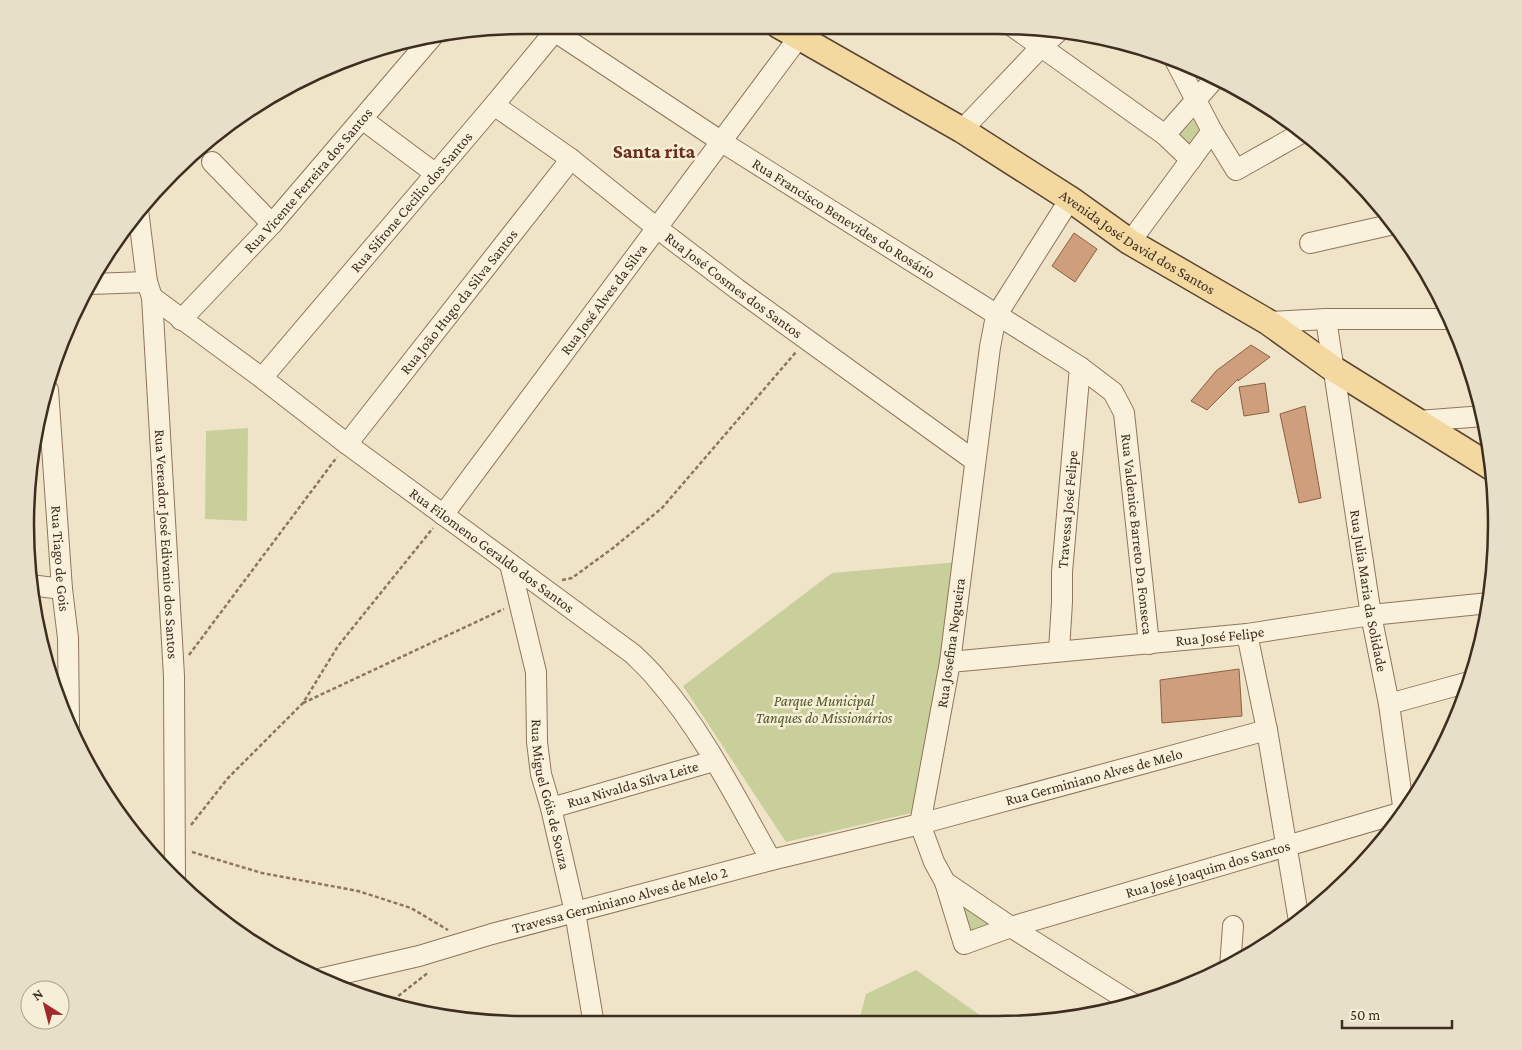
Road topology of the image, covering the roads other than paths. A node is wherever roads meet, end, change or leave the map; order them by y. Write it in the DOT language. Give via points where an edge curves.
graph roads {
  1 [pos="548,34"];
  2 [pos="563,34"];
  3 [pos="794,34"];
  4 [pos="1024,35"];
  5 [pos="799,37"];
  6 [pos="1052,37"];
  7 [pos="426,44"];
  8 [pos="1041,47"];
  9 [pos="1180,69"];
  10 [pos="1211,83"];
  11 [pos="1196,100"];
  12 [pos="494,105"];
  13 [pos="362,119"];
  14 [pos="962,130"];
  15 [pos="1212,131"];
  16 [pos="1165,135"];
  17 [pos="1296,135"];
  18 [pos="722,142"];
  19 [pos="571,159"];
  20 [pos="1191,160"];
  21 [pos="212,162"];
  22 [pos="436,174"];
  23 [pos="1070,199"];
  24 [pos="139,221"];
  25 [pos="272,224"];
  26 [pos="1387,226"];
  27 [pos="657,228"];
  28 [pos="1130,242"];
  29 [pos="1310,242"];
  30 [pos="97,285"];
  31 [pos="149,290"];
  32 [pos="996,316"];
  33 [pos="1326,319"];
  34 [pos="1443,319"];
  35 [pos="181,320"];
  36 [pos="1268,322"];
  37 [pos="1080,367"];
  38 [pos="1332,368"];
  39 [pos="262,378"];
  40 [pos="49,404"];
  41 [pos="1476,417"];
  42 [pos="1418,421"];
  43 [pos="1125,424"];
  44 [pos="347,444"];
  45 [pos="976,461"];
  46 [pos="1484,463"];
  47 [pos="443,515"];
  48 [pos="510,564"];
  49 [pos="38,586"];
  50 [pos="62,589"];
  51 [pos="1482,604"];
  52 [pos="1372,615"];
  53 [pos="1248,634"];
  54 [pos="1149,644"];
  55 [pos="1059,651"];
  56 [pos="950,662"];
  57 [pos="1462,684"];
  58 [pos="1389,704"];
  59 [pos="69,707"];
  60 [pos="1267,730"];
  61 [pos="714,761"];
  62 [pos="1403,800"];
  63 [pos="551,808"];
  64 [pos="1393,815"];
  65 [pos="920,824"];
  66 [pos="1286,846"];
  67 [pos="771,860"];
  68 [pos="175,869"];
  69 [pos="945,882"];
  70 [pos="575,912"];
  71 [pos="1298,914"];
  72 [pos="1233,926"];
  73 [pos="1011,927"];
  74 [pos="1231,957"];
  75 [pos="331,976"];
  76 [pos="1126,999"];
  77 [pos="592,1016"];
  1 -- 12 [label="street, Rua Sifrone Cecilio dos Santos"];
  2 -- 18 [label="street, Rua Francisco Benevides do Rosário"];
  3 -- 5 [label="main road, Avenida José David dos Santos"];
  4 -- 8 [label="street"];
  5 -- 14 [label="main road, Avenida José David dos Santos"];
  5 -- 18 [label="street, Rua José Alves da Silva"];
  6 -- 8 [label="street"];
  7 -- 13 [label="street, Rua Vicente Ferreira dos Santos"];
  8 -- 14 [label="street"];
  8 -- 16 [label="street"];
  9 -- 11 [label="street"];
  10 -- 11 [label="street"];
  11 -- 15 [label="street"];
  11 -- 16 [label="street"];
  12 -- 19 [label="street, Rua José Cosmes dos Santos"];
  12 -- 22 [label="street, Rua Sifrone Cecilio dos Santos"];
  13 -- 22 [label="street"];
  13 -- 25 [label="street, Rua Vicente Ferreira dos Santos"];
  14 -- 23 [label="main road, Avenida José David dos Santos"];
  15 -- 17 [label="street" via="1236,170"];
  15 -- 20 [label="street"];
  16 -- 20 [label="street"];
  18 -- 27 [label="street, Rua José Alves da Silva"];
  18 -- 32 [label="street, Rua Francisco Benevides do Rosário"];
  19 -- 27 [label="street, Rua José Cosmes dos Santos"];
  19 -- 44 [label="street, Rua João Hugo da Silva Santos"];
  20 -- 28 [label="street"];
  21 -- 25 [label="street"];
  22 -- 39 [label="street, Rua Sifrone Cecilio dos Santos"];
  23 -- 28 [label="main road, Avenida José David dos Santos"];
  23 -- 32 [label="street, Rua Josefina Nogueira"];
  24 -- 31 [label="street, Rua Vereador José Edivanio dos Santos"];
  25 -- 35 [label="street, Rua Vicente Ferreira dos Santos"];
  26 -- 29 [label="street"];
  27 -- 45 [label="street, Rua José Cosmes dos Santos" via="806,340"];
  27 -- 47 [label="street, Rua José Alves da Silva"];
  28 -- 36 [label="main road, Avenida José David dos Santos"];
  30 -- 31 [label="street"];
  31 -- 35 [label="street, Rua Filomeno Geraldo dos Santos"];
  31 -- 68 [label="street, Rua Vereador José Edivanio dos Santos" via="174,676"];
  32 -- 37 [label="street, Rua Francisco Benevides do Rosário"];
  32 -- 45 [label="street, Rua Josefina Nogueira"];
  33 -- 34 [label="street"];
  33 -- 36 [label="street"];
  33 -- 38 [label="street, Rua Julia Maria da Solidade"];
  35 -- 39 [label="street, Rua Filomeno Geraldo dos Santos"];
  36 -- 38 [label="main road, Avenida José David dos Santos"];
  37 -- 43 [label="street, Rua Francisco Benevides do Rosário" via="1114,392 1124,413"];
  37 -- 55 [label="street, Travessa José Felipe" via="1062,572"];
  38 -- 42 [label="main road, Avenida José David dos Santos"];
  38 -- 52 [label="street, Rua Julia Maria da Solidade"];
  39 -- 44 [label="street, Rua Filomeno Geraldo dos Santos"];
  40 -- 50 [label="street, Rua Tiago de Gois"];
  41 -- 42 [label="street"];
  42 -- 46 [label="main road, Avenida José David dos Santos"];
  43 -- 54 [label="street, Rua Valdenice Barreto Da Fonseca"];
  44 -- 47 [label="street, Rua Filomeno Geraldo dos Santos"];
  45 -- 56 [label="street, Rua Josefina Nogueira"];
  47 -- 48 [label="street, Rua Filomeno Geraldo dos Santos"];
  48 -- 61 [label="street, Rua Filomeno Geraldo dos Santos" via="633,654 679,706"];
  48 -- 63 [label="street, Rua Miguel Góis de Souza" via="536,672 538,754"];
  49 -- 50 [label="street"];
  50 -- 59 [label="street, Rua Tiago de Gois" via="68,638"];
  51 -- 52 [label="street, Rua José Felipe"];
  52 -- 53 [label="street, Rua José Felipe"];
  52 -- 58 [label="street, Rua Julia Maria da Solidade"];
  53 -- 54 [label="street, Rua José Felipe"];
  53 -- 60 [label="street"];
  54 -- 55 [label="street, Rua José Felipe"];
  55 -- 56 [label="street, Rua José Felipe"];
  56 -- 65 [label="street, Rua Josefina Nogueira"];
  57 -- 58 [label="street"];
  58 -- 62 [label="street, Rua Julia Maria da Solidade"];
  60 -- 65 [label="street, Rua Germiniano Alves de Melo"];
  60 -- 66 [label="street"];
  61 -- 63 [label="street, Rua Nivalda Silva Leite"];
  61 -- 67 [label="street, Rua Filomeno Geraldo dos Santos"];
  63 -- 70 [label="street, Rua Miguel Góis de Souza"];
  64 -- 66 [label="street, Rua José Joaquim dos Santos"];
  65 -- 67 [label="street, Travessa Germiniano Alves de Melo 2"];
  65 -- 69 [label="street"];
  66 -- 71 [label="street"];
  66 -- 73 [label="street, Rua José Joaquim dos Santos"];
  67 -- 70 [label="street, Travessa Germiniano Alves de Melo 2"];
  69 -- 73 [label="street"];
  69 -- 73 [label="street, Rua José Joaquim dos Santos" via="964,944"];
  70 -- 75 [label="street, Travessa Germiniano Alves de Melo 2" via="419,956"];
  70 -- 77 [label="street, Rua Miguel Góis de Souza"];
  72 -- 74 [label="street"];
  73 -- 76 [label="street"];
}
